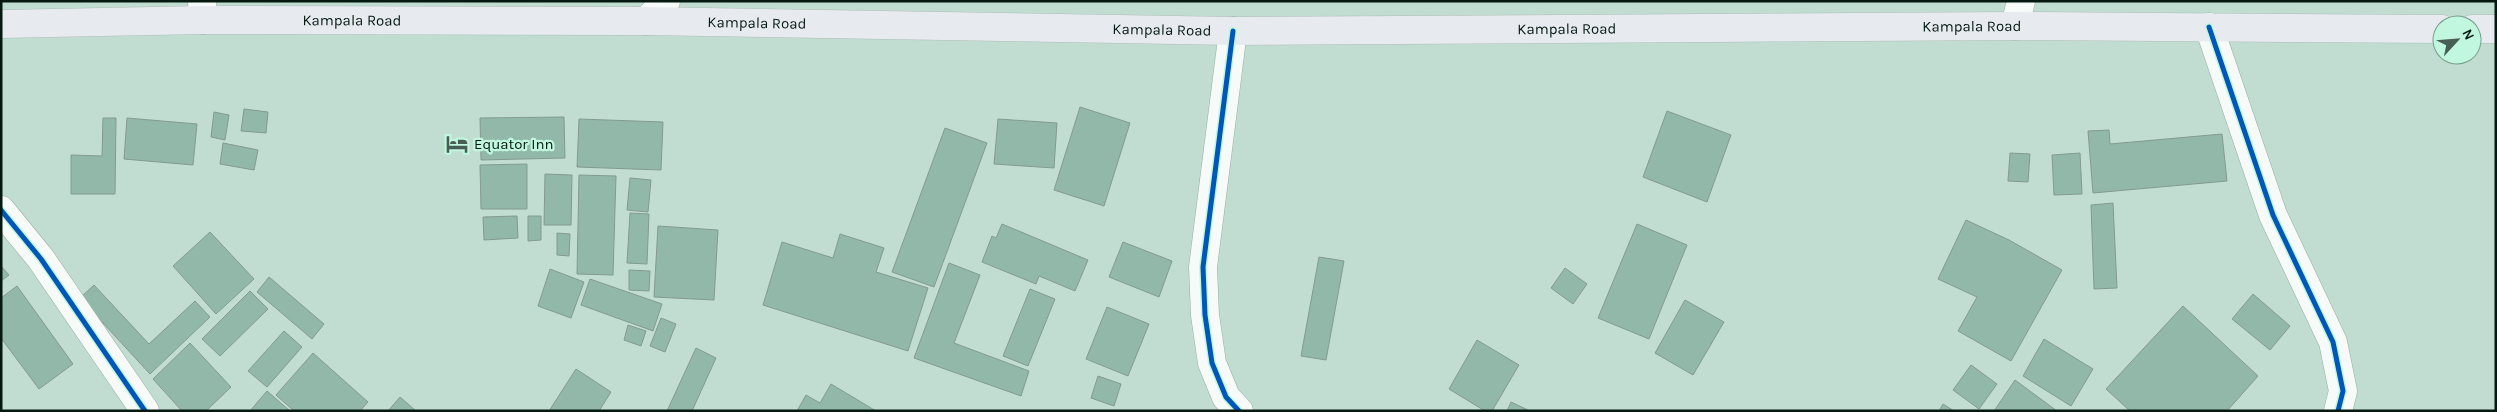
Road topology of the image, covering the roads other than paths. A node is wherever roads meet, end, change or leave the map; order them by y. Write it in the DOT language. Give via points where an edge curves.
graph roads {
  1 [pos="666,1"];
  2 [pos="202,11"];
  3 [pos="2018,14"];
  4 [pos="646,20"];
  5 [pos="1,24"];
  6 [pos="2209,27"];
  7 [pos="2432,28"];
  8 [pos="2482,29"];
  9 [pos="2496,29"];
  10 [pos="1233,31"];
  11 [pos="1,210"];
  12 [pos="145,411"];
  13 [pos="1239,411"];
  14 [pos="2338,411"];
  1 -- 4 [label="street"];
  2 -- 4 [label="main road, Kampala Road"];
  2 -- 5 [label="main road, Kampala Road"];
  3 -- 6 [label="main road, Kampala Road"];
  3 -- 10 [label="main road, Kampala Road"];
  4 -- 10 [label="main road, Kampala Road"];
  6 -- 7 [label="main road, Kampala Road"];
  6 -- 14 [label="street" via="2273,215 2333,342 2343,391"];
  8 -- 9 [label="main road"];
  10 -- 13 [label="street" via="1204,267 1205,314 1212,363 1226,397"];
  11 -- 12 [label="street" via="41,259"];
}
